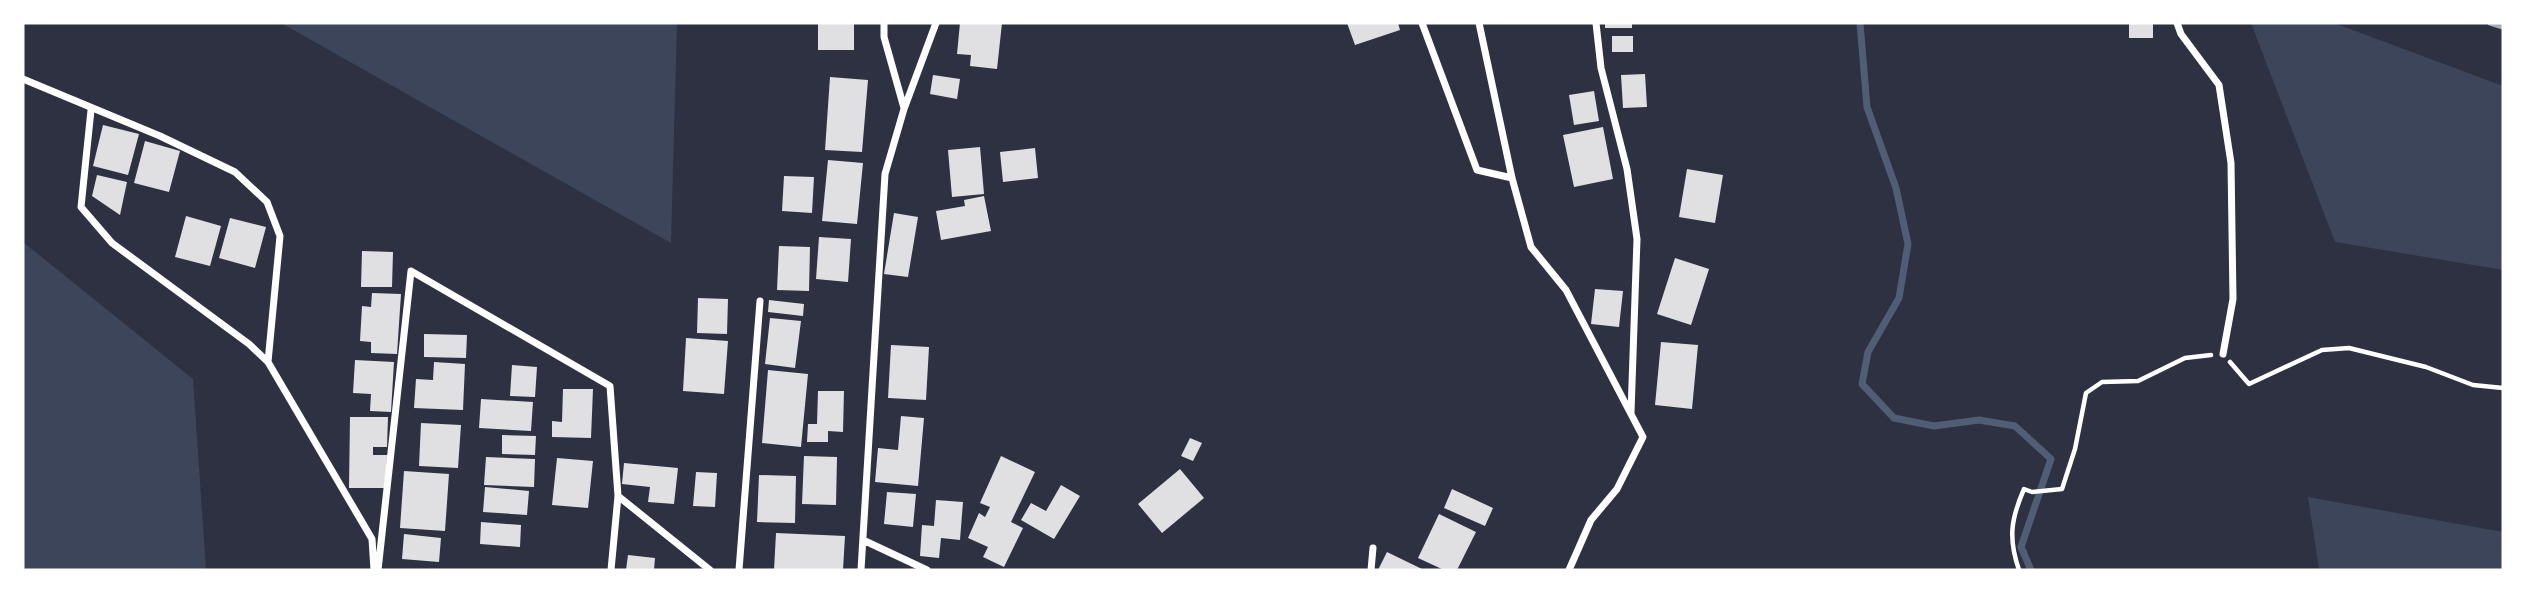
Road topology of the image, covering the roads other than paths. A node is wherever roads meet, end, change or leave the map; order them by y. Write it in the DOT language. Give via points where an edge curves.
graph roads {
  1 [pos="884,23"];
  2 [pos="936,23"];
  3 [pos="1422,23"];
  4 [pos="1479,23"];
  5 [pos="1596,23"];
  6 [pos="2177,23"];
  7 [pos="23,79"];
  8 [pos="904,109"];
  9 [pos="91,110"];
  10 [pos="1512,178"];
  11 [pos="760,301"];
  12 [pos="2223,354"];
  13 [pos="268,362"];
  14 [pos="1631,413"];
  15 [pos="618,496"];
  16 [pos="863,540"];
  17 [pos="1373,548"];
  18 [pos="376,570"];
  19 [pos="611,570"];
  20 [pos="710,570"];
  21 [pos="739,570"];
  22 [pos="861,570"];
  23 [pos="927,570"];
  24 [pos="1371,570"];
  25 [pos="1569,570"];
  1 -- 8 [label="street"];
  2 -- 8 [label="street"];
  3 -- 10 [label="street" via="1476,170"];
  4 -- 10 [label="street"];
  5 -- 14 [label="street" via="1601,68 1628,169 1637,239"];
  6 -- 12 [label="street" via="2219,85 2231,163 2233,299"];
  7 -- 9 [label="street"];
  8 -- 16 [label="street" via="885,174"];
  9 -- 13 [label="street" via="81,206 113,243"];
  9 -- 13 [label="street" via="235,172 267,202 280,236"];
  10 -- 14 [label="street" via="1531,247 1566,290"];
  11 -- 21 [label="street"];
  13 -- 18 [label="street" via="372,539"];
  14 -- 25 [label="street" via="1643,437 1617,489 1591,520"];
  15 -- 18 [label="street" via="610,386 411,271"];
  15 -- 19 [label="street"];
  15 -- 20 [label="street"];
  16 -- 22 [label="street"];
  16 -- 23 [label="street"];
  17 -- 24 [label="street"];
}
